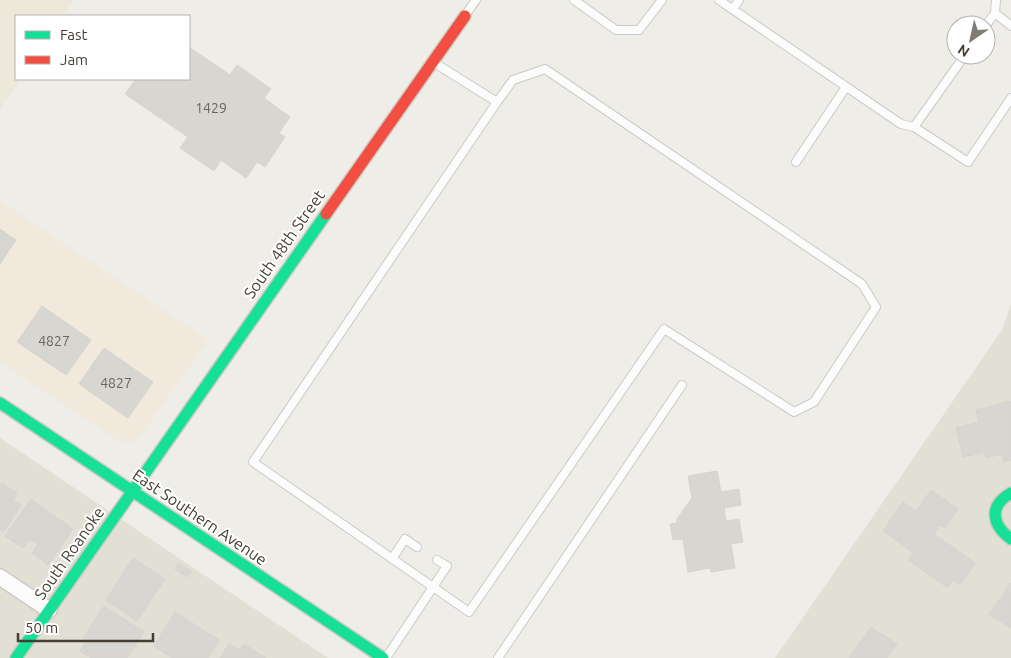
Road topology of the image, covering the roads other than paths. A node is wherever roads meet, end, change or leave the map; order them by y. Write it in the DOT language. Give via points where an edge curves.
graph roads {
  1 [pos="476,0"];
  2 [pos="574,0"];
  3 [pos="662,0"];
  4 [pos="719,0"];
  5 [pos="739,0"];
  6 [pos="996,0"];
  7 [pos="733,9"];
  8 [pos="994,14"];
  9 [pos="465,16"];
  10 [pos="1011,26"];
  11 [pos="433,62"];
  12 [pos="958,65"];
  13 [pos="846,87"];
  14 [pos="1011,98"];
  15 [pos="497,102"];
  16 [pos="914,127"];
  17 [pos="796,162"];
  18 [pos="682,385"];
  19 [pos="0,403"];
  20 [pos="131,491"];
  21 [pos="1011,493"];
  22 [pos="1011,539"];
  23 [pos="417,547"];
  24 [pos="392,559"];
  25 [pos="437,560"];
  26 [pos="0,577"];
  27 [pos="433,588"];
  28 [pos="49,610"];
  29 [pos="16,658"];
  30 [pos="384,658"];
  31 [pos="498,658"];
  1 -- 9 [label="lane"];
  2 -- 3 [label="lane" via="616,30 639,30"];
  4 -- 7 [label="lane"];
  5 -- 7 [label="lane"];
  6 -- 8 [label="lane"];
  7 -- 13 [label="lane"];
  8 -- 10 [label="lane"];
  9 -- 11 [label="street, South 48th Street"];
  11 -- 15 [label="lane"];
  11 -- 20 [label="street, South 48th Street"];
  12 -- 16 [label="lane"];
  13 -- 16 [label="lane" via="901,124"];
  13 -- 17 [label="lane"];
  14 -- 16 [label="lane" via="968,162"];
  15 -- 24 [label="lane" via="253,462"];
  15 -- 27 [label="lane" via="514,80 545,68 862,284 876,307 814,402 794,412 664,329 469,612"];
  18 -- 31 [label="lane"];
  19 -- 20 [label="street, East Southern Avenue"];
  20 -- 28 [label="street, South Roanoke"];
  20 -- 30 [label="street, East Southern Avenue"];
  21 -- 22 [label="street" via="1001,499 995,514 999,529"];
  23 -- 24 [label="lane" via="405,539"];
  24 -- 27 [label="lane"];
  25 -- 27 [label="lane" via="447,566"];
  26 -- 28 [label="street"];
  27 -- 30 [label="lane"];
  28 -- 29 [label="street, South Roanoke"];
}
